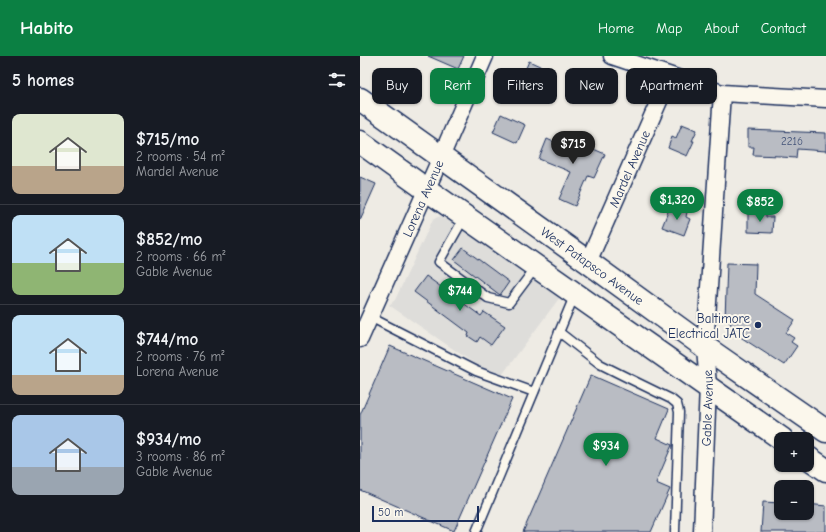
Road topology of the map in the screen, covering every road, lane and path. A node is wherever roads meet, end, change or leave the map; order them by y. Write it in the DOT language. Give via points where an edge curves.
graph roads {
  1 [pos="485,56"];
  2 [pos="612,56"];
  3 [pos="647,68"];
  4 [pos="717,91"];
  5 [pos="722,93"];
  6 [pos="360,99"];
  7 [pos="826,99"];
  8 [pos="658,104"];
  9 [pos="360,142"];
  10 [pos="441,157"];
  11 [pos="427,190"];
  12 [pos="465,216"];
  13 [pos="588,262"];
  14 [pos="536,266"];
  15 [pos="575,294"];
  16 [pos="370,317"];
  17 [pos="559,332"];
  18 [pos="360,339"];
  19 [pos="705,347"];
  20 [pos="708,386"];
  21 [pos="534,392"];
  22 [pos="826,431"];
  23 [pos="774,433"];
  24 [pos="814,462"];
  25 [pos="826,470"];
  26 [pos="476,532"];
  27 [pos="676,532"];
  28 [pos="702,532"];
  1 -- 10 [label="street, Lorena Avenue"];
  2 -- 3 [label="street"];
  4 -- 5 [label="street"];
  5 -- 7 [label="street"];
  5 -- 19 [label="street, Gable Avenue"];
  6 -- 10 [label="main road, West Patapsco Avenue"];
  8 -- 13 [label="street, Mardel Avenue"];
  9 -- 11 [label="main road"];
  10 -- 11 [label="street, Lorena Avenue"];
  10 -- 13 [label="main road, West Patapsco Avenue"];
  11 -- 12 [label="main road"];
  11 -- 16 [label="street, Lorena Avenue"];
  12 -- 14 [label="main road"];
  12 -- 14 [label="lane" via="439,262 488,298 509,303"];
  13 -- 19 [label="main road, West Patapsco Avenue"];
  14 -- 15 [label="main road"];
  15 -- 17 [label="lane"];
  15 -- 20 [label="main road"];
  16 -- 18 [label="street, Lorena Avenue"];
  16 -- 21 [label="lane" via="476,371"];
  17 -- 21 [label="lane"];
  17 -- 27 [label="lane" via="600,364 677,404 679,412"];
  19 -- 20 [label="street, Gable Avenue"];
  19 -- 22 [label="main road, West Patapsco Avenue"];
  20 -- 23 [label="main road"];
  20 -- 28 [label="street, Gable Avenue"];
  21 -- 26 [label="lane"];
  24 -- 25 [label="main road"];
}
